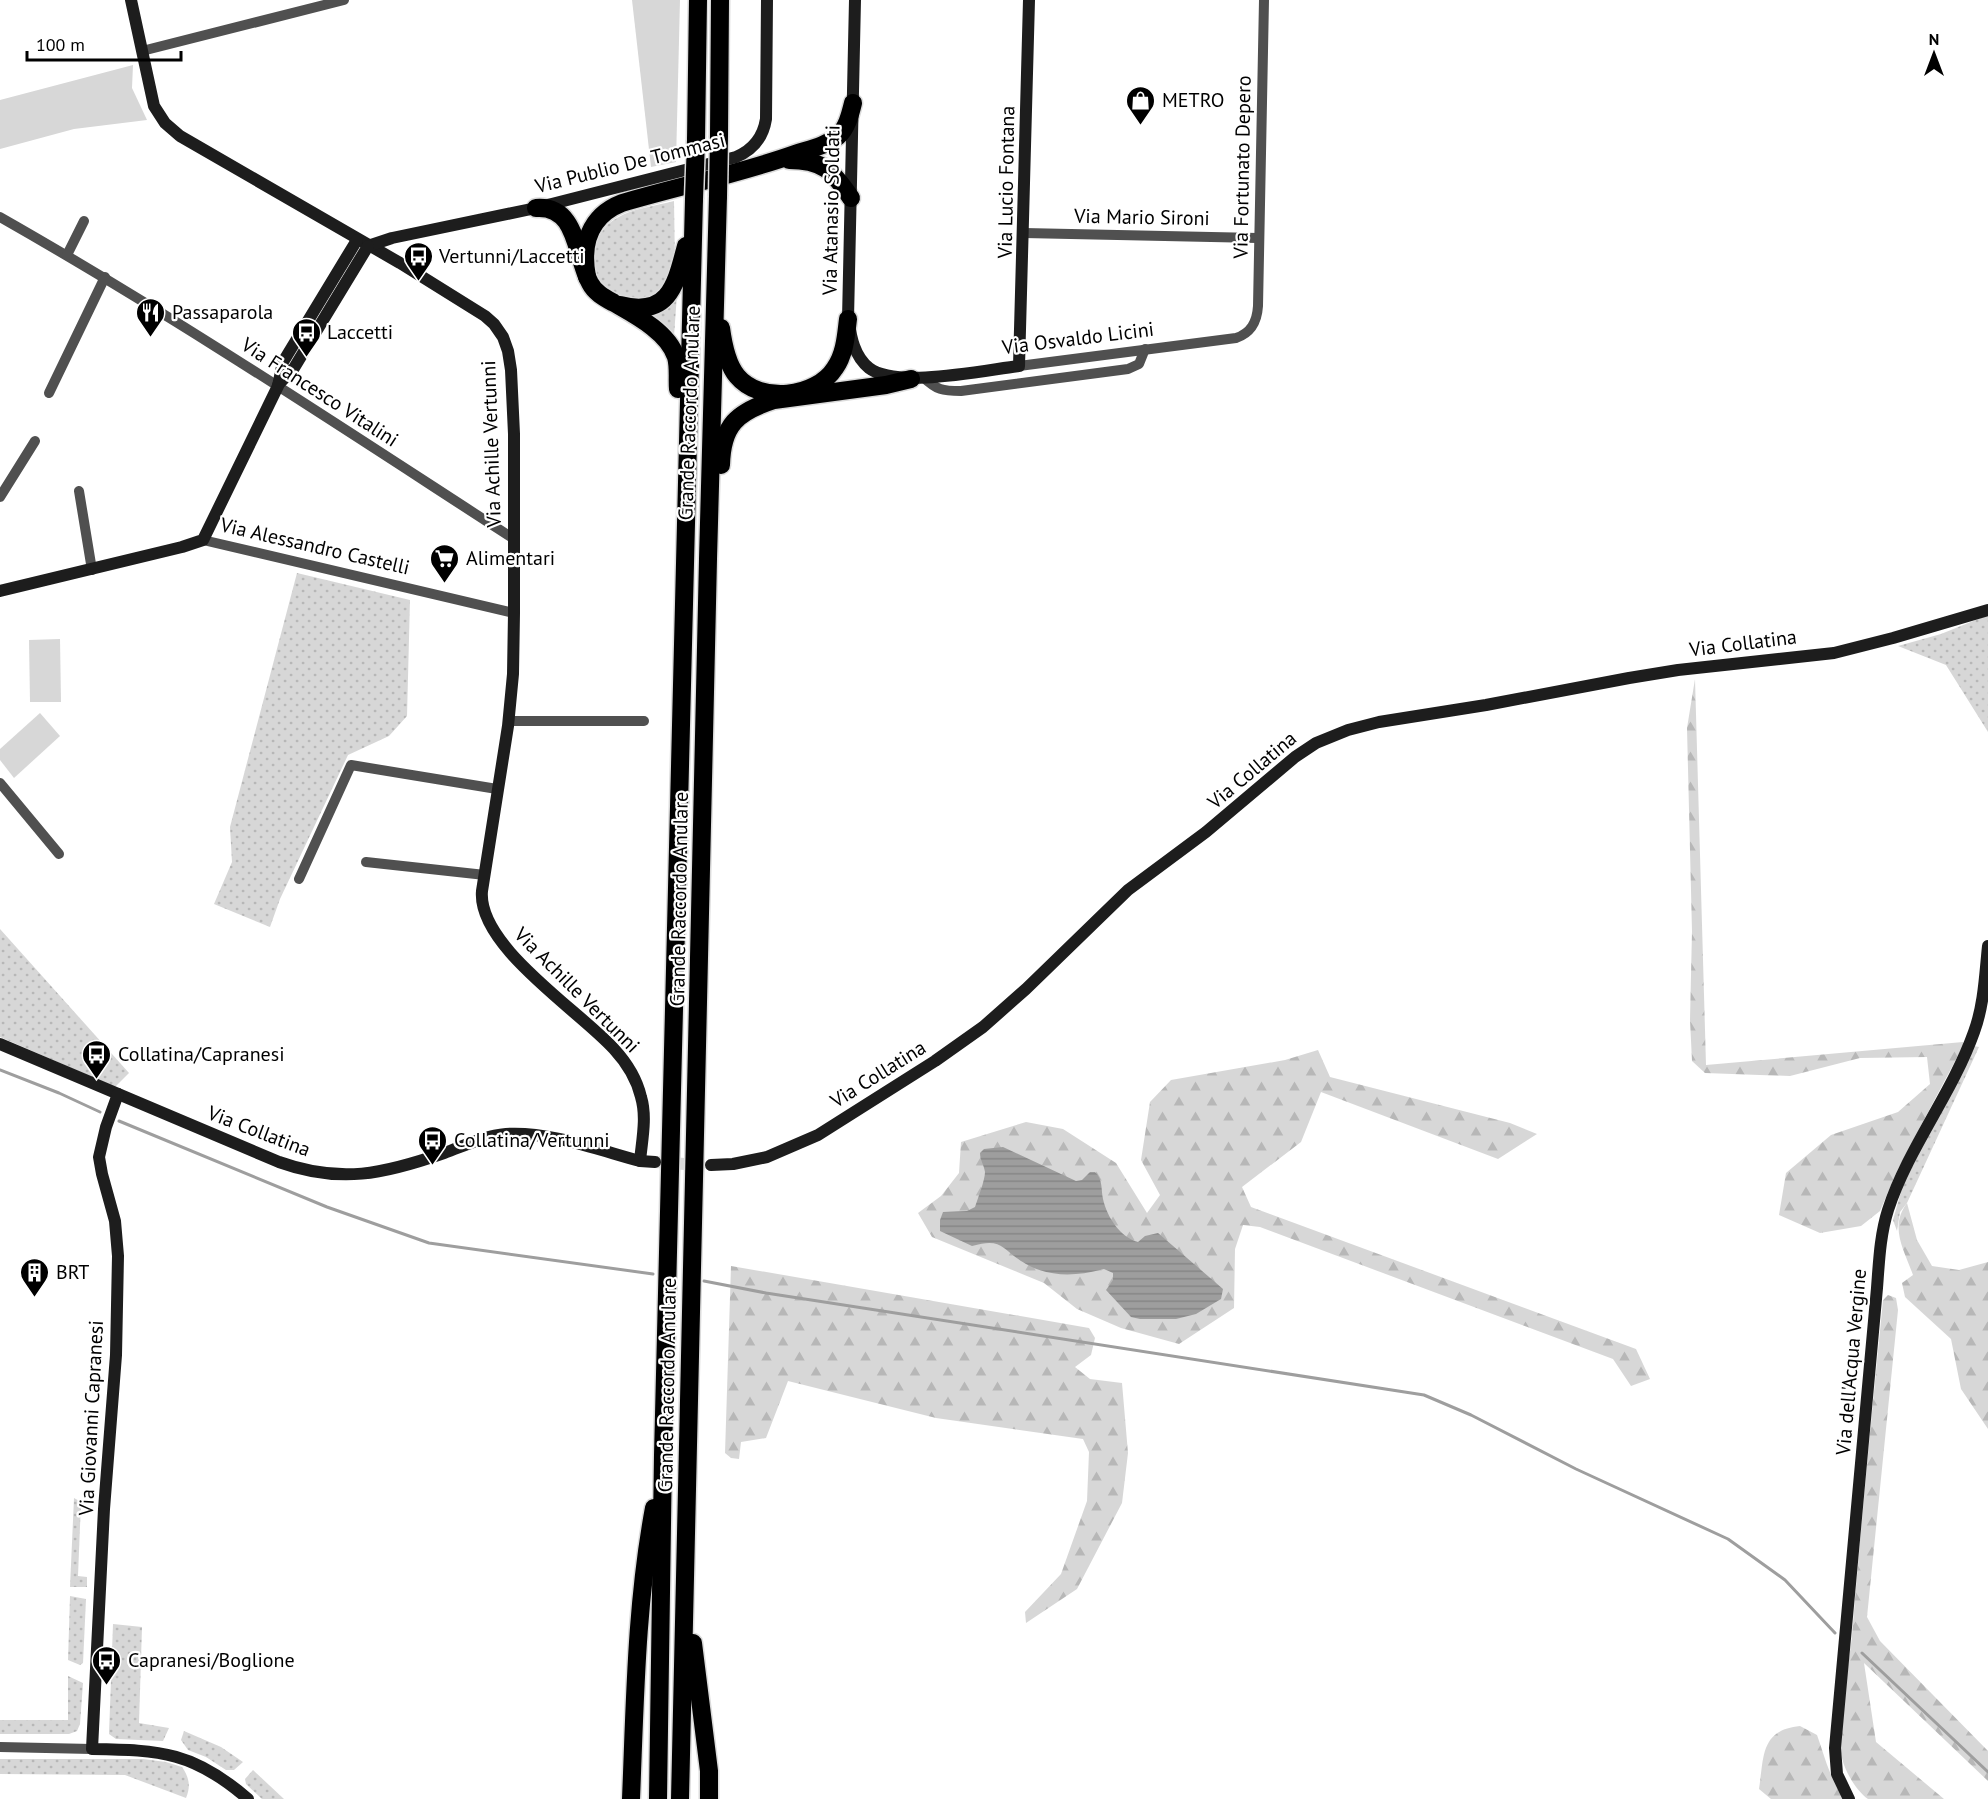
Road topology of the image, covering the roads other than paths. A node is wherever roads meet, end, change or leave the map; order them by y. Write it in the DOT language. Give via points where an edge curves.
graph roads {
  1 [pos="131,0"];
  2 [pos="344,0"];
  3 [pos="698,0"];
  4 [pos="720,0"];
  5 [pos="766,0"];
  6 [pos="1029,0"];
  7 [pos="1264,0"];
  8 [pos="855,1"];
  9 [pos="142,51"];
  10 [pos="854,103"];
  11 [pos="778,160"];
  12 [pos="851,198"];
  13 [pos="694,205"];
  14 [pos="536,208"];
  15 [pos="0,217"];
  16 [pos="84,221"];
  17 [pos="1024,233"];
  18 [pos="1258,238"];
  19 [pos="363,243"];
  20 [pos="67,255"];
  21 [pos="716,270"];
  22 [pos="105,277"];
  23 [pos="587,277"];
  24 [pos="615,304"];
  25 [pos="848,319"];
  26 [pos="1248,332"];
  27 [pos="1145,350"];
  28 [pos="1019,366"];
  29 [pos="917,378"];
  30 [pos="278,386"];
  31 [pos="49,393"];
  32 [pos="34,441"];
  33 [pos="79,491"];
  34 [pos="686,493"];
  35 [pos="0,497"];
  36 [pos="514,539"];
  37 [pos="203,540"];
  38 [pos="708,559"];
  39 [pos="92,570"];
  40 [pos="1,591"];
  41 [pos="1988,610"];
  42 [pos="514,613"];
  43 [pos="509,721"];
  44 [pos="644,721"];
  45 [pos="0,783"];
  46 [pos="497,789"];
  47 [pos="59,854"];
  48 [pos="366,862"];
  49 [pos="485,875"];
  50 [pos="299,879"];
  51 [pos="1988,946"];
  52 [pos="0,1044"];
  53 [pos="118,1094"];
  54 [pos="640,1161"];
  55 [pos="655,1162"];
  56 [pos="711,1165"];
  57 [pos="663,1455"];
  58 [pos="685,1579"];
  59 [pos="0,1747"];
  60 [pos="92,1749"];
  61 [pos="248,1799"];
  62 [pos="630,1799"];
  63 [pos="658,1799"];
  64 [pos="680,1799"];
  65 [pos="709,1799"];
  66 [pos="1849,1799"];
  1 -- 9 [label="street, Via Achille Vertunni"];
  2 -- 9 [label="street"];
  3 -- 13 [label="highway, Grande Raccordo Anulare, bridge"];
  4 -- 21 [label="highway, Grande Raccordo Anulare, bridge"];
  5 -- 14 [label="street, Via Publio De Tommasi" via="766,119 760,138 752,147 736,157"];
  6 -- 17 [label="street, Via Lucio Fontana"];
  7 -- 18 [label="street, Via Fortunato Depero"];
  8 -- 10 [label="street, Via Atanasio Soldati"];
  9 -- 19 [label="street, Via Achille Vertunni" via="154,106 174,132"];
  10 -- 11 [label="highway" via="847,124 837,137 820,147"];
  10 -- 12 [label="street, Via Atanasio Soldati"];
  11 -- 12 [label="highway" via="822,165 834,174"];
  11 -- 23 [label="highway" via="644,196 607,210 588,235 584,254"];
  12 -- 25 [label="street, Via Atanasio Soldati"];
  13 -- 24 [label="highway" via="671,292 648,306"];
  13 -- 34 [label="highway, Grande Raccordo Anulare"];
  14 -- 19 [label="street, Via Publio De Tommasi"];
  14 -- 23 [label="highway" via="552,210 567,221"];
  15 -- 20 [label="street, Via Francesco Vitalini"];
  16 -- 20 [label="street"];
  17 -- 18 [label="street, Via Mario Sironi"];
  17 -- 28 [label="street, Via Lucio Fontana"];
  18 -- 26 [label="street, Via Fortunato Depero" via="1257,314"];
  19 -- 30 [label="street"];
  19 -- 36 [label="street, Via Achille Vertunni" via="485,316 503,337 511,370"];
  20 -- 22 [label="street, Via Francesco Vitalini"];
  21 -- 25 [label="highway" via="718,310 731,367 755,389 787,393 821,382 841,357"];
  21 -- 38 [label="highway, Grande Raccordo Anulare"];
  22 -- 30 [label="street, Via Francesco Vitalini"];
  22 -- 31 [label="street"];
  23 -- 24 [label="highway" via="594,289"];
  24 -- 34 [label="highway" via="657,332 675,356"];
  25 -- 29 [label="street, Via Atanasio Soldati" via="855,351 868,368 880,374"];
  26 -- 27 [label="street, Via Osvaldo Licini" via="1236,338"];
  27 -- 28 [label="street, Via Osvaldo Licini"];
  27 -- 29 [label="street" via="1139,364 1128,369 961,391 945,391"];
  28 -- 29 [label="street, Via Osvaldo Licini"];
  29 -- 38 [label="highway" via="774,400 738,417 725,434"];
  30 -- 36 [label="street, Via Francesco Vitalini"];
  30 -- 37 [label="street"];
  32 -- 35 [label="street"];
  33 -- 39 [label="street"];
  34 -- 57 [label="highway, Grande Raccordo Anulare"];
  36 -- 42 [label="street, Via Achille Vertunni"];
  37 -- 39 [label="street, Via Alessandro Castelli"];
  37 -- 42 [label="street, Via Alessandro Castelli"];
  38 -- 58 [label="highway, Grande Raccordo Anulare"];
  39 -- 40 [label="street, Via Alessandro Castelli"];
  41 -- 56 [label="street, Via Collatina" via="1834,652 1629,678 1379,722 1316,743 1128,890 1009,1004 935,1062 818,1135 767,1157"];
  42 -- 43 [label="street, Via Achille Vertunni"];
  43 -- 44 [label="street"];
  43 -- 46 [label="street, Via Achille Vertunni"];
  45 -- 47 [label="street"];
  46 -- 49 [label="street, Via Achille Vertunni"];
  46 -- 50 [label="street" via="351,765"];
  48 -- 49 [label="street"];
  49 -- 54 [label="street, Via Achille Vertunni" via="483,907 501,942 608,1042 632,1074 644,1110"];
  51 -- 66 [label="street, Via dell'Acqua Vergine" via="1983,997 1974,1034 1904,1172 1884,1229 1835,1748 1837,1774"];
  52 -- 53 [label="street, Via Collatina"];
  53 -- 54 [label="street, Via Collatina" via="279,1162 315,1173 353,1175 385,1171 508,1134 561,1141"];
  53 -- 60 [label="street, Via Giovanni Capranesi" via="99,1157 115,1221 118,1256 116,1354"];
  54 -- 55 [label="street, Via Collatina"];
  57 -- 62 [label="highway" via="641,1596"];
  57 -- 63 [label="highway, Grande Raccordo Anulare"];
  58 -- 64 [label="highway, Grande Raccordo Anulare"];
  58 -- 65 [label="highway" via="710,1771"];
  59 -- 60 [label="street"];
  60 -- 61 [label="street" via="180,1756 210,1770"];
}
